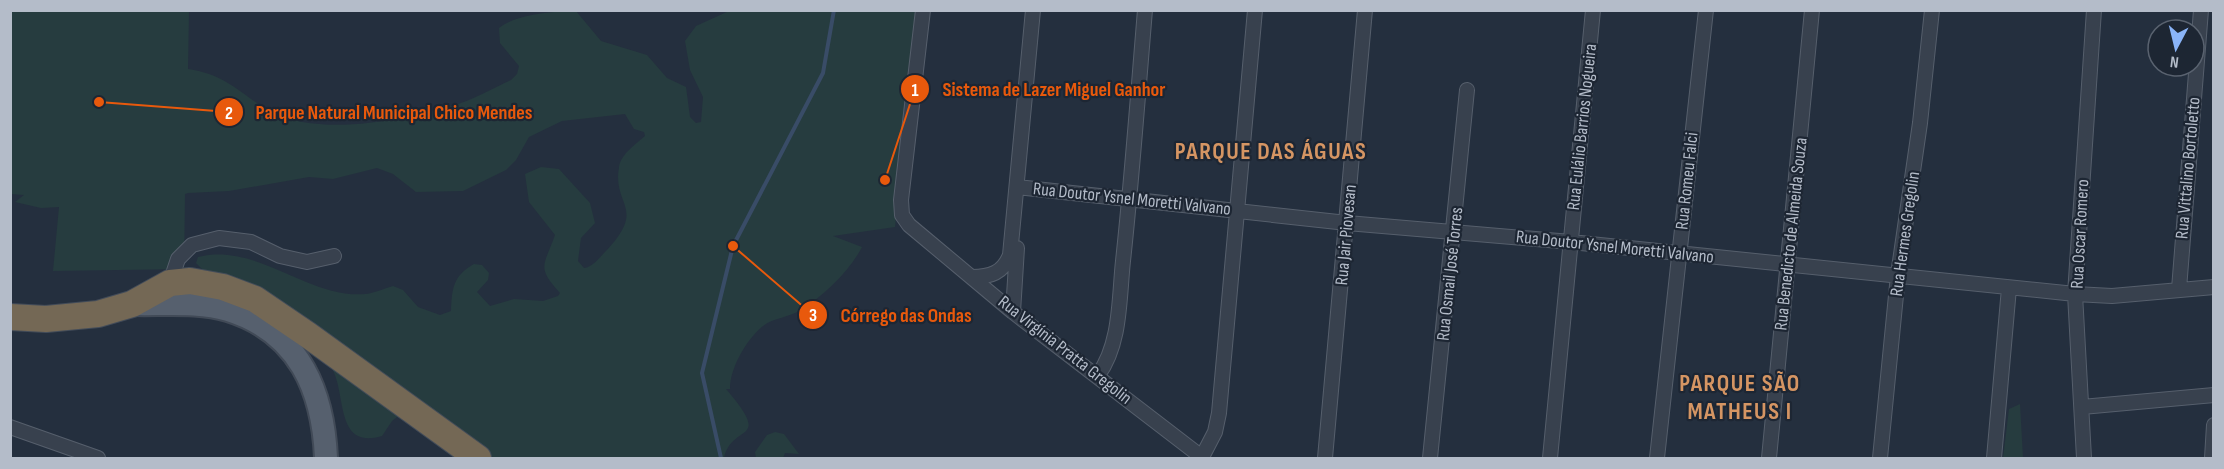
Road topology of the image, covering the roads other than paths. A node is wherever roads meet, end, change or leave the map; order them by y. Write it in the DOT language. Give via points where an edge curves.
graph roads {
  1 [pos="923,10"];
  2 [pos="1033,10"];
  3 [pos="1145,10"];
  4 [pos="1255,10"];
  5 [pos="1365,10"];
  6 [pos="1593,10"];
  7 [pos="1706,10"];
  8 [pos="1812,10"];
  9 [pos="1932,10"];
  10 [pos="2094,10"];
  11 [pos="2201,10"];
  12 [pos="1467,90"];
  13 [pos="1017,186"];
  14 [pos="1130,200"];
  15 [pos="1236,210"];
  16 [pos="1347,223"];
  17 [pos="1014,226"];
  18 [pos="1455,232"];
  19 [pos="1571,242"];
  20 [pos="1679,255"];
  21 [pos="334,256"];
  22 [pos="1788,264"];
  23 [pos="1898,275"];
  24 [pos="972,277"];
  25 [pos="170,283"];
  26 [pos="2214,287"];
  27 [pos="2009,288"];
  28 [pos="2179,289"];
  29 [pos="2075,294"];
  30 [pos="132,304"];
  31 [pos="1013,312"];
  32 [pos="10,317"];
  33 [pos="1098,375"];
  34 [pos="2214,395"];
  35 [pos="2082,407"];
  36 [pos="2214,426"];
  37 [pos="10,427"];
  38 [pos="326,452"];
  39 [pos="69,454"];
  40 [pos="1202,458"];
  41 [pos="98,459"];
  42 [pos="478,459"];
  43 [pos="1324,459"];
  44 [pos="1430,459"];
  45 [pos="1550,459"];
  46 [pos="1657,459"];
  47 [pos="1769,459"];
  48 [pos="1880,459"];
  49 [pos="1994,459"];
  50 [pos="2084,459"];
  51 [pos="2212,459"];
  1 -- 24 [label="street, Rua Virgínia Pratta Gregolin" via="902,215"];
  2 -- 13 [label="street"];
  3 -- 14 [label="street"];
  4 -- 15 [label="street"];
  5 -- 16 [label="street, Rua Jair Piovesan"];
  6 -- 19 [label="street, Rua Eulálio Barrios Nogueira"];
  7 -- 20 [label="street, Rua Romeu Falci"];
  8 -- 22 [label="street, Rua Benedicto de Almeida Souza"];
  9 -- 23 [label="street, Rua Hermes Gregolin"];
  10 -- 29 [label="street, Rua Oscar Romero"];
  11 -- 28 [label="street, Rua Vittalino Bortoletto"];
  12 -- 18 [label="street, Rua Osmail José Torres"];
  13 -- 14 [label="street, Rua Doutor Ysnel Moretti Valvano"];
  13 -- 17 [label="street"];
  14 -- 15 [label="street, Rua Doutor Ysnel Moretti Valvano"];
  14 -- 33 [label="street" via="1111,351"];
  15 -- 16 [label="street, Rua Doutor Ysnel Moretti Valvano"];
  15 -- 40 [label="street" via="1219,413"];
  16 -- 18 [label="street, Rua Doutor Ysnel Moretti Valvano"];
  16 -- 43 [label="street, Rua Jair Piovesan"];
  17 -- 24 [label="street" via="1010,255 1001,270 986,277"];
  17 -- 31 [label="street" via="1017,244"];
  18 -- 19 [label="street, Rua Doutor Ysnel Moretti Valvano"];
  18 -- 44 [label="street, Rua Osmail José Torres"];
  19 -- 20 [label="street, Rua Doutor Ysnel Moretti Valvano"];
  19 -- 45 [label="street, Rua Eulálio Barrios Nogueira"];
  20 -- 22 [label="street, Rua Doutor Ysnel Moretti Valvano"];
  20 -- 46 [label="street, Rua Romeu Falci"];
  21 -- 25 [label="street" via="307,262 280,256 251,242 219,238 192,245 178,259"];
  22 -- 23 [label="street, Rua Doutor Ysnel Moretti Valvano"];
  22 -- 47 [label="street, Rua Benedicto de Almeida Souza"];
  23 -- 27 [label="street, Rua Doutor Ysnel Moretti Valvano"];
  23 -- 48 [label="street, Rua Hermes Gregolin"];
  24 -- 31 [label="street, Rua Virgínia Pratta Gregolin"];
  25 -- 30 [label="highway"];
  25 -- 42 [label="highway" via="190,281 223,287 255,299"];
  26 -- 28 [label="street, Rua Doutor Ysnel Moretti Valvano"];
  27 -- 29 [label="street, Rua Doutor Ysnel Moretti Valvano"];
  27 -- 49 [label="street"];
  28 -- 29 [label="street, Rua Doutor Ysnel Moretti Valvano" via="2112,296"];
  29 -- 35 [label="street, Rua Oscar Romero"];
  30 -- 32 [label="highway" via="98,314 46,319"];
  30 -- 38 [label="main road" via="228,310 279,337 308,373 322,410"];
  31 -- 33 [label="street, Rua Virgínia Pratta Gregolin"];
  33 -- 40 [label="street, Rua Virgínia Pratta Gregolin"];
  34 -- 35 [label="street"];
  35 -- 50 [label="street, Rua Oscar Romero"];
  36 -- 51 [label="street"];
  37 -- 39 [label="street"];
  39 -- 41 [label="street"];
}
